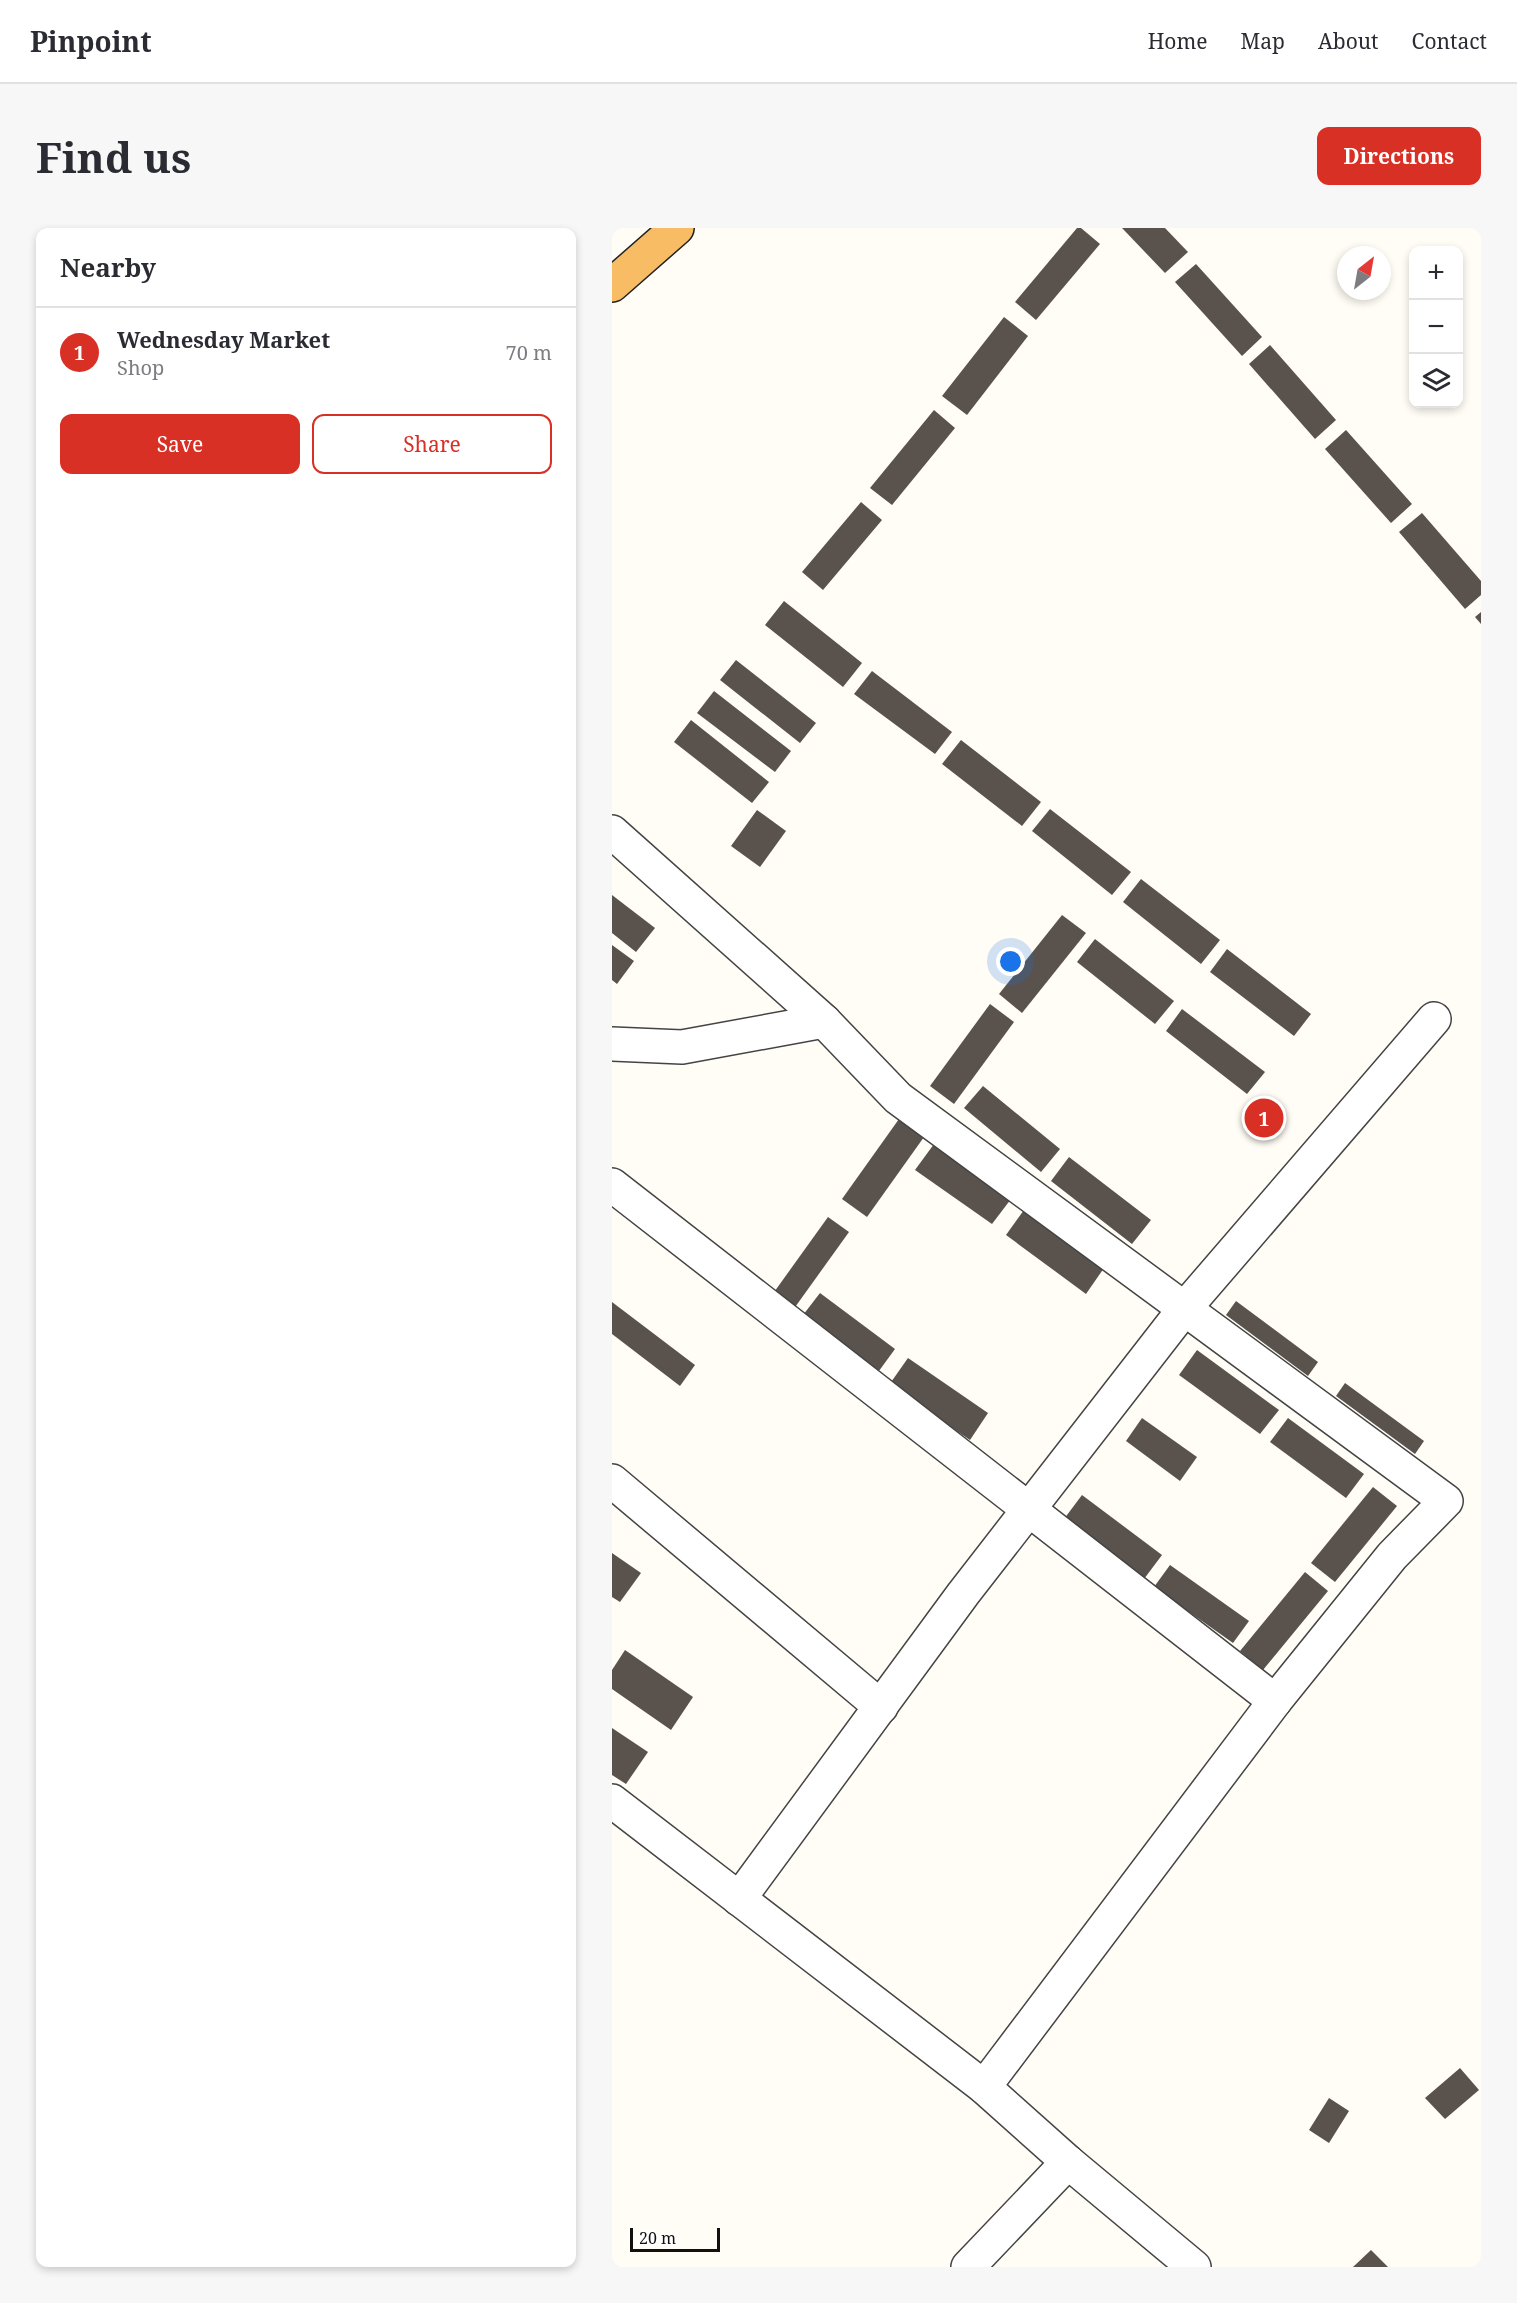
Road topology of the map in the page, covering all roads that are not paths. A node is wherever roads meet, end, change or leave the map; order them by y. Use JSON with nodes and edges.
{"nodes":[{"id":1,"x":677,"y":228,"type":"edge"},
{"id":2,"x":612,"y":285,"type":"edge"},
{"id":3,"x":612,"y":832,"type":"edge"},
{"id":4,"x":1434,"y":1018,"type":"dead end"},
{"id":5,"x":824,"y":1020,"type":"junction"},
{"id":6,"x":612,"y":1044,"type":"edge"},
{"id":7,"x":612,"y":1185,"type":"edge"},
{"id":8,"x":1185,"y":1308,"type":"junction"},
{"id":9,"x":612,"y":1481,"type":"edge"},
{"id":10,"x":1029,"y":1510,"type":"junction"},
{"id":11,"x":1275,"y":1701,"type":"junction"},
{"id":12,"x":881,"y":1707,"type":"junction"},
{"id":13,"x":612,"y":1801,"type":"edge"},
{"id":14,"x":739,"y":1899,"type":"junction"},
{"id":15,"x":984,"y":2086,"type":"junction"},
{"id":16,"x":1068,"y":2162,"type":"junction"},
{"id":17,"x":968,"y":2267,"type":"edge"},
{"id":18,"x":1194,"y":2267,"type":"edge"}],
"edges":[{"from":1,"to":2,"type":"highway"},
{"from":3,"to":5,"type":"street"},
{"from":4,"to":8,"type":"street"},
{"from":5,"to":6,"type":"street"},
{"from":5,"to":8,"type":"street"},
{"from":7,"to":10,"type":"street"},
{"from":8,"to":10,"type":"street"},
{"from":8,"to":11,"type":"street"},
{"from":9,"to":12,"type":"street"},
{"from":10,"to":11,"type":"street"},
{"from":10,"to":12,"type":"street"},
{"from":11,"to":15,"type":"street"},
{"from":12,"to":14,"type":"street"},
{"from":13,"to":14,"type":"street"},
{"from":14,"to":15,"type":"street"},
{"from":15,"to":16,"type":"street"},
{"from":16,"to":17,"type":"street"},
{"from":16,"to":18,"type":"street"}]}
